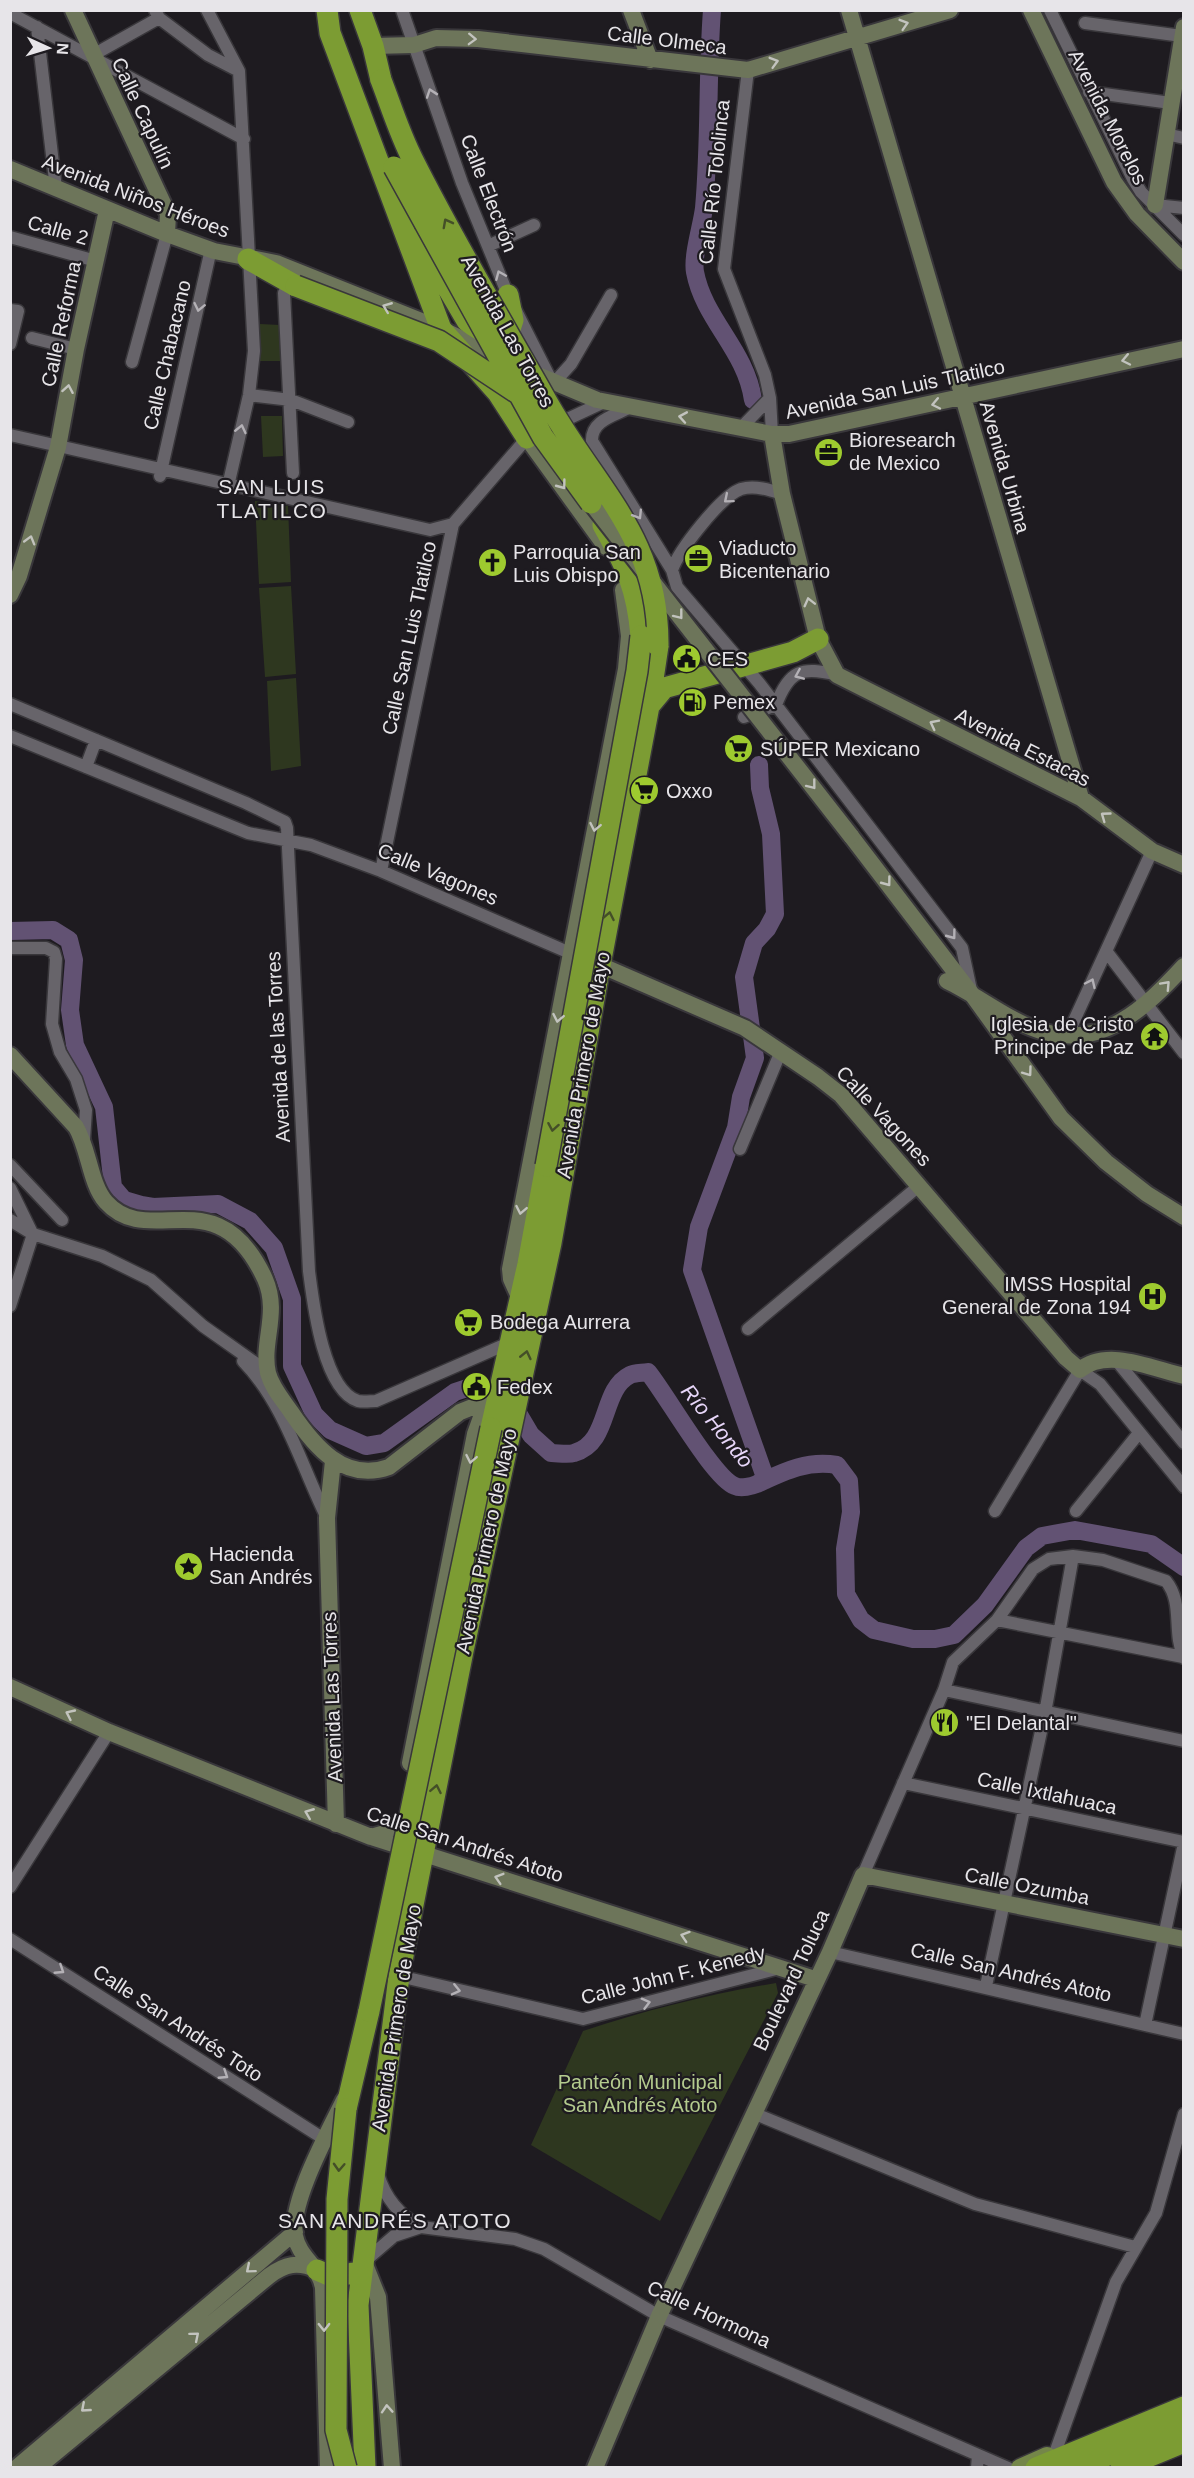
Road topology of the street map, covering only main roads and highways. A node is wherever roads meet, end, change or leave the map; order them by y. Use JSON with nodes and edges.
{"nodes":[{"id":1,"x":327,"y":10,"type":"edge"},
{"id":2,"x":333,"y":10,"type":"edge"},
{"id":3,"x":360,"y":10,"type":"edge"},
{"id":4,"x":390,"y":174,"type":"junction"},
{"id":5,"x":248,"y":259,"type":"road end"},
{"id":6,"x":508,"y":295,"type":"road end"},
{"id":7,"x":451,"y":296,"type":"junction"},
{"id":8,"x":441,"y":329,"type":"junction"},
{"id":9,"x":522,"y":396,"type":"junction"},
{"id":10,"x":527,"y":438,"type":"road end"},
{"id":11,"x":591,"y":503,"type":"joint"},
{"id":12,"x":818,"y":639,"type":"road end"},
{"id":13,"x":658,"y":646,"type":"joint"},
{"id":14,"x":649,"y":706,"type":"junction"},
{"id":15,"x":434,"y":1646,"type":"road end"},
{"id":16,"x":463,"y":1651,"type":"junction"},
{"id":17,"x":364,"y":2262,"type":"junction"},
{"id":18,"x":317,"y":2270,"type":"road end"},
{"id":19,"x":324,"y":2304,"type":"road end"},
{"id":20,"x":363,"y":2307,"type":"junction"},
{"id":21,"x":1184,"y":2397,"type":"edge"},
{"id":22,"x":1184,"y":2407,"type":"edge"},
{"id":23,"x":1184,"y":2415,"type":"edge"},
{"id":24,"x":1184,"y":2424,"type":"edge"},
{"id":25,"x":336,"y":2430,"type":"junction"},
{"id":26,"x":1184,"y":2442,"type":"edge"},
{"id":27,"x":1184,"y":2454,"type":"edge"},
{"id":28,"x":1056,"y":2460,"type":"edge"},
{"id":29,"x":335,"y":2468,"type":"edge"},
{"id":30,"x":346,"y":2468,"type":"edge"},
{"id":31,"x":365,"y":2468,"type":"edge"},
{"id":32,"x":375,"y":2468,"type":"edge"},
{"id":33,"x":1020,"y":2468,"type":"edge"},
{"id":34,"x":1036,"y":2468,"type":"edge"},
{"id":35,"x":1076,"y":2468,"type":"edge"},
{"id":36,"x":1120,"y":2468,"type":"edge"},
{"id":37,"x":1151,"y":2468,"type":"edge"}],
"edges":[{"from":1,"to":4,"type":"highway"},
{"from":2,"to":4,"type":"highway","name":"Avenida Las Torres"},
{"from":13,"to":3,"type":"highway","name":"Avenida Las Torres","one_way":true,"bridge":true},
{"from":4,"to":7,"type":"highway"},
{"from":4,"to":8,"type":"highway"},
{"from":4,"to":9,"type":"highway","name":"Avenida Las Torres","bridge":true},
{"from":5,"to":9,"type":"highway","bridge":true},
{"from":6,"to":7,"type":"highway"},
{"from":7,"to":8,"type":"highway"},
{"from":8,"to":10,"type":"highway"},
{"from":9,"to":11,"type":"highway","name":"Avenida Las Torres","bridge":true},
{"from":11,"to":25,"type":"highway","name":"Avenida Primero de Mayo","one_way":true,"bridge":true},
{"from":12,"to":14,"type":"highway"},
{"from":13,"to":14,"type":"highway","name":"Avenida Primero de Mayo"},
{"from":16,"to":14,"type":"highway","name":"Avenida Primero de Mayo","one_way":true},
{"from":15,"to":16,"type":"highway"},
{"from":17,"to":16,"type":"highway","name":"Avenida Primero de Mayo","one_way":true},
{"from":17,"to":18,"type":"highway"},
{"from":17,"to":20,"type":"highway"},
{"from":19,"to":20,"type":"highway"},
{"from":20,"to":31,"type":"highway"},
{"from":20,"to":32,"type":"highway"},
{"from":21,"to":28,"type":"main road"},
{"from":22,"to":34,"type":"highway"},
{"from":23,"to":28,"type":"highway"},
{"from":24,"to":35,"type":"highway"},
{"from":25,"to":29,"type":"highway","bridge":true},
{"from":25,"to":30,"type":"highway","name":"Avenida Primero de Mayo","bridge":true},
{"from":26,"to":36,"type":"highway"},
{"from":27,"to":37,"type":"highway"},
{"from":28,"to":33,"type":"main road"}]}
